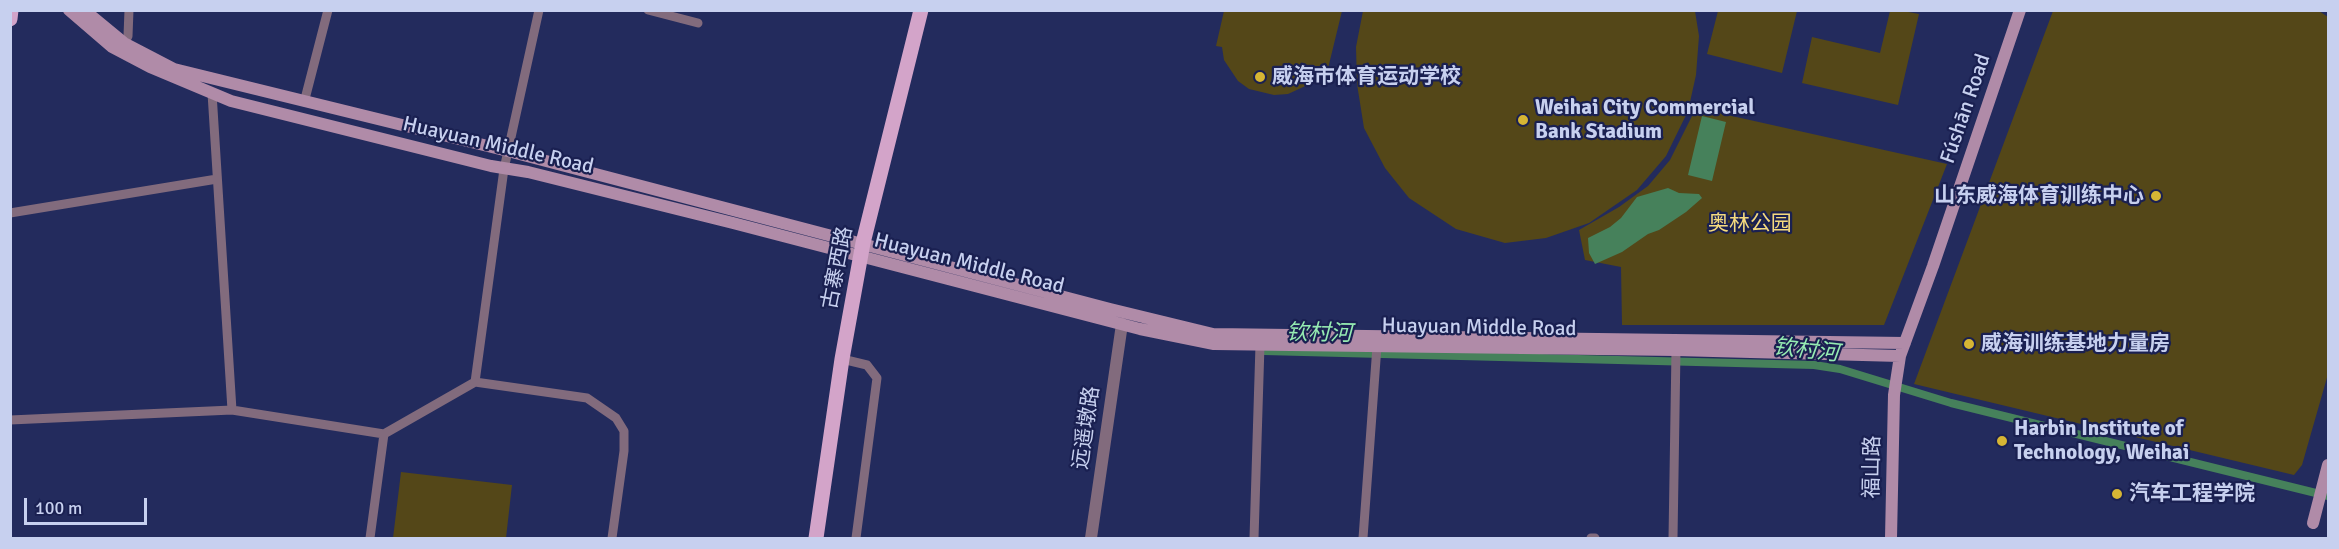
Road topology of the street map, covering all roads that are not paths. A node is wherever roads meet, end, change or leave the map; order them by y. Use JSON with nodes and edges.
{"nodes":[{"id":1,"x":11,"y":10,"type":"edge"},
{"id":2,"x":129,"y":10,"type":"edge"},
{"id":3,"x":328,"y":10,"type":"edge"},
{"id":4,"x":538,"y":10,"type":"edge"},
{"id":5,"x":648,"y":10,"type":"edge"},
{"id":6,"x":921,"y":10,"type":"edge"},
{"id":7,"x":2020,"y":10,"type":"edge"},
{"id":8,"x":78,"y":12,"type":"edge"},
{"id":9,"x":10,"y":19,"type":"edge"},
{"id":10,"x":698,"y":23,"type":"dead end"},
{"id":11,"x":122,"y":47,"type":"junction"},
{"id":12,"x":212,"y":93,"type":"junction"},
{"id":13,"x":306,"y":95,"type":"dead end"},
{"id":14,"x":508,"y":151,"type":"junction"},
{"id":15,"x":504,"y":169,"type":"junction"},
{"id":16,"x":217,"y":179,"type":"junction"},
{"id":17,"x":10,"y":213,"type":"edge"},
{"id":18,"x":862,"y":250,"type":"junction"},
{"id":19,"x":1122,"y":324,"type":"junction"},
{"id":20,"x":1905,"y":343,"type":"junction"},
{"id":21,"x":1260,"y":345,"type":"junction"},
{"id":22,"x":1376,"y":351,"type":"junction"},
{"id":23,"x":1676,"y":353,"type":"junction"},
{"id":24,"x":1900,"y":356,"type":"junction"},
{"id":25,"x":842,"y":359,"type":"junction"},
{"id":26,"x":1896,"y":380,"type":"joint"},
{"id":27,"x":475,"y":381,"type":"junction"},
{"id":28,"x":232,"y":410,"type":"junction"},
{"id":29,"x":10,"y":420,"type":"edge"},
{"id":30,"x":384,"y":434,"type":"junction"},
{"id":31,"x":2328,"y":466,"type":"edge"},
{"id":32,"x":2313,"y":523,"type":"dead end"},
{"id":33,"x":370,"y":538,"type":"edge"},
{"id":34,"x":612,"y":538,"type":"edge"},
{"id":35,"x":816,"y":538,"type":"edge"},
{"id":36,"x":856,"y":538,"type":"edge"},
{"id":37,"x":1091,"y":538,"type":"edge"},
{"id":38,"x":1254,"y":538,"type":"edge"},
{"id":39,"x":1363,"y":538,"type":"edge"},
{"id":40,"x":1673,"y":538,"type":"edge"},
{"id":41,"x":1892,"y":538,"type":"edge"}],
"edges":[{"from":1,"to":9,"type":"main road"},
{"from":2,"to":11,"type":"street"},
{"from":3,"to":13,"type":"street"},
{"from":4,"to":14,"type":"street"},
{"from":5,"to":10,"type":"street"},
{"from":6,"to":18,"type":"main road","name":"古寨西路"},
{"from":7,"to":20,"type":"main road","name":"Fúshān Road"},
{"from":8,"to":11,"type":"main road","name":"Huayuan Middle Road"},
{"from":11,"to":12,"type":"main road","name":"Huayuan Middle Road"},
{"from":11,"to":14,"type":"main road","name":"Huayuan Middle Road"},
{"from":12,"to":15,"type":"main road","name":"Huayuan Middle Road"},
{"from":12,"to":16,"type":"street"},
{"from":14,"to":15,"type":"street"},
{"from":14,"to":18,"type":"main road","name":"Huayuan Middle Road"},
{"from":15,"to":18,"type":"main road","name":"Huayuan Middle Road"},
{"from":15,"to":27,"type":"street"},
{"from":16,"to":17,"type":"street"},
{"from":16,"to":28,"type":"street"},
{"from":18,"to":19,"type":"main road","name":"Huayuan Middle Road"},
{"from":18,"to":20,"type":"main road","name":"Huayuan Middle Road"},
{"from":18,"to":25,"type":"main road","name":"古寨西路"},
{"from":19,"to":21,"type":"main road","name":"Huayuan Middle Road"},
{"from":19,"to":37,"type":"street","name":"远遥墩路"},
{"from":20,"to":24,"type":"main road","name":"Fúshān Road"},
{"from":21,"to":22,"type":"main road","name":"Huayuan Middle Road"},
{"from":21,"to":38,"type":"street"},
{"from":22,"to":23,"type":"main road","name":"Huayuan Middle Road"},
{"from":22,"to":39,"type":"street"},
{"from":23,"to":24,"type":"main road","name":"Huayuan Middle Road"},
{"from":23,"to":40,"type":"street"},
{"from":24,"to":26,"type":"main road","name":"Fúshān Road"},
{"from":25,"to":35,"type":"main road","name":"古寨西路"},
{"from":25,"to":36,"type":"street"},
{"from":26,"to":41,"type":"main road","name":"福山路"},
{"from":27,"to":30,"type":"street"},
{"from":27,"to":34,"type":"street"},
{"from":28,"to":29,"type":"street"},
{"from":28,"to":30,"type":"street"},
{"from":30,"to":33,"type":"street"},
{"from":31,"to":32,"type":"main road"}]}
